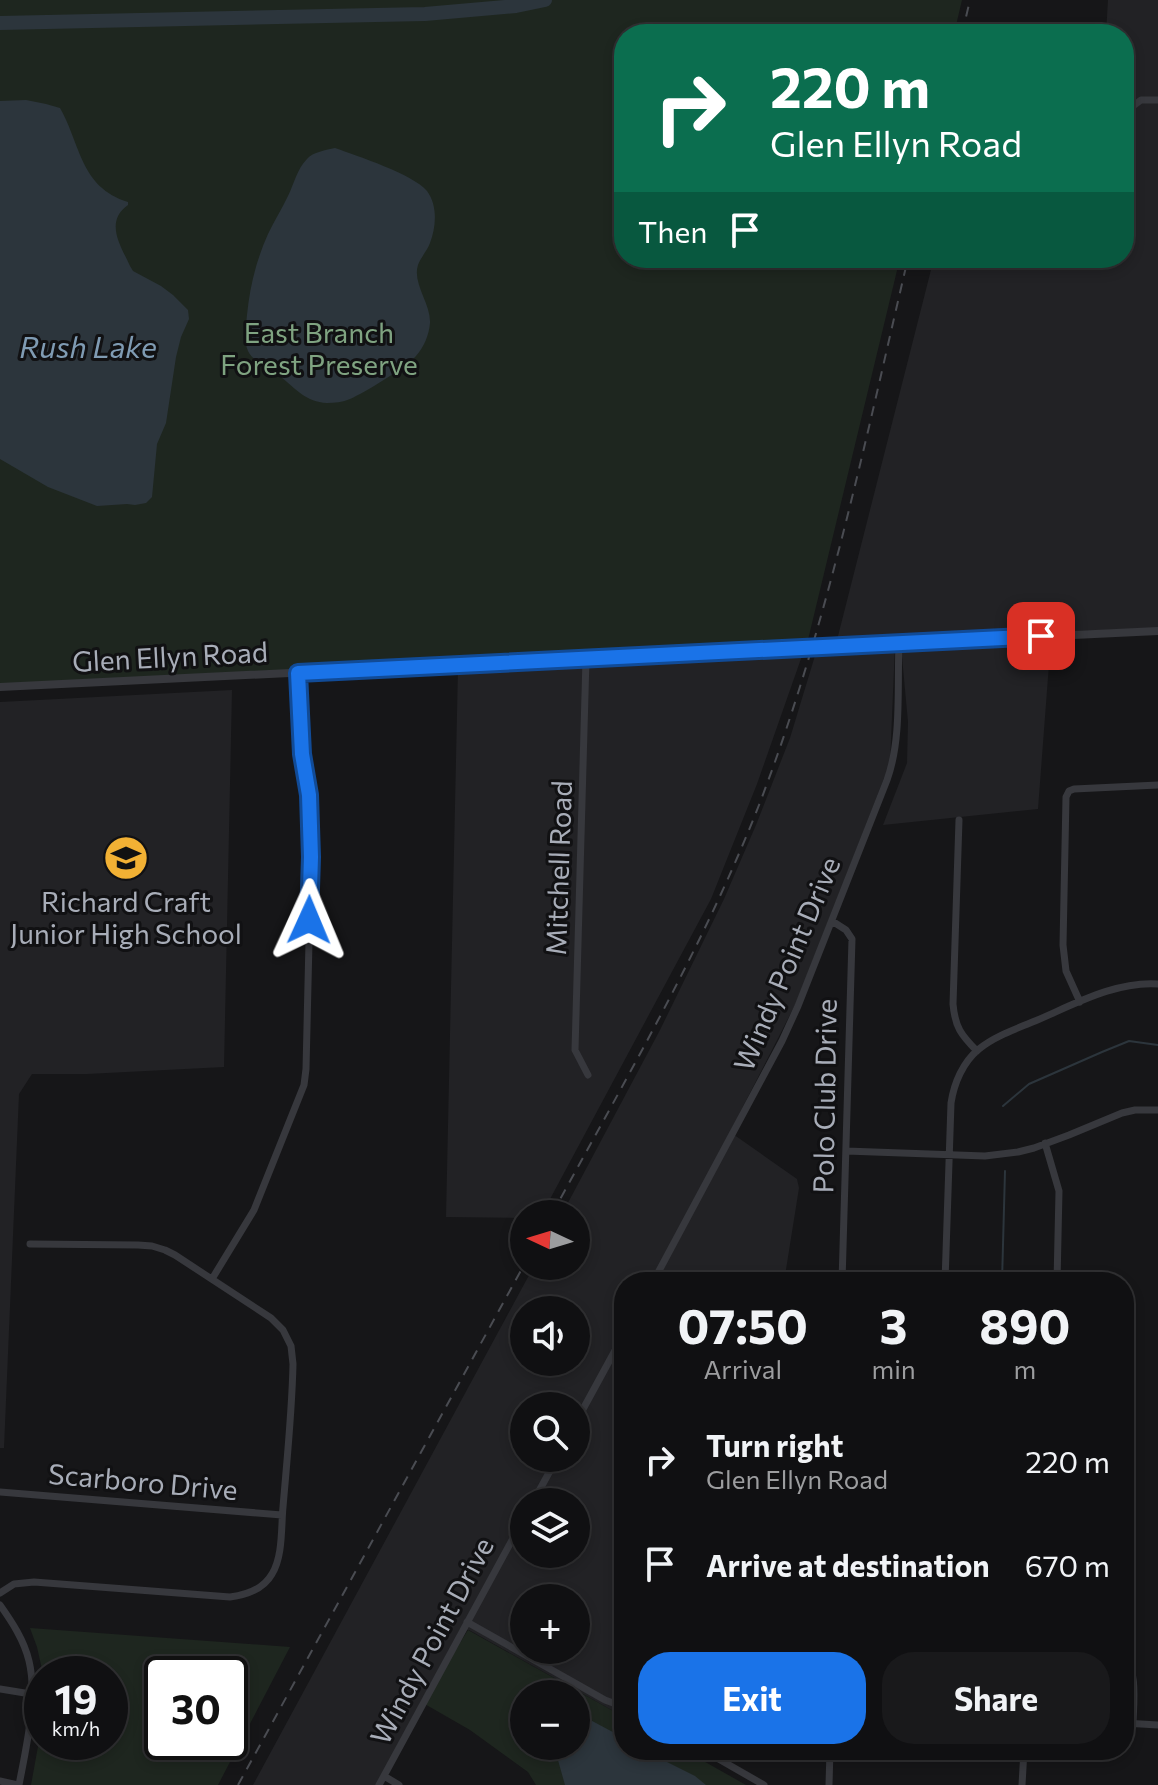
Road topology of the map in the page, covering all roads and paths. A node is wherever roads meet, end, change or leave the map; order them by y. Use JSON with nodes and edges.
{"nodes":[{"id":1,"x":1158,"y":100,"type":"edge"},
{"id":2,"x":1134,"y":105,"type":"edge"},
{"id":3,"x":1158,"y":631,"type":"edge"},
{"id":4,"x":899,"y":643,"type":"junction"},
{"id":5,"x":586,"y":659,"type":"junction"},
{"id":6,"x":298,"y":673,"type":"junction"},
{"id":7,"x":0,"y":687,"type":"edge"},
{"id":8,"x":1158,"y":785,"type":"edge"},
{"id":9,"x":959,"y":820,"type":"dead end"},
{"id":10,"x":832,"y":921,"type":"junction"},
{"id":11,"x":1158,"y":984,"type":"edge"},
{"id":12,"x":1080,"y":1002,"type":"junction"},
{"id":13,"x":977,"y":1051,"type":"junction"},
{"id":14,"x":588,"y":1075,"type":"dead end"},
{"id":15,"x":1158,"y":1110,"type":"edge"},
{"id":16,"x":1045,"y":1143,"type":"junction"},
{"id":17,"x":846,"y":1151,"type":"junction"},
{"id":18,"x":949,"y":1154,"type":"junction"},
{"id":19,"x":30,"y":1244,"type":"dead end"},
{"id":20,"x":658,"y":1272,"type":"edge"},
{"id":21,"x":842,"y":1272,"type":"edge"},
{"id":22,"x":945,"y":1272,"type":"edge"},
{"id":23,"x":1057,"y":1272,"type":"edge"},
{"id":24,"x":212,"y":1279,"type":"junction"},
{"id":25,"x":614,"y":1352,"type":"edge"},
{"id":26,"x":590,"y":1396,"type":"edge"},
{"id":27,"x":0,"y":1492,"type":"edge"},
{"id":28,"x":282,"y":1515,"type":"junction"},
{"id":29,"x":510,"y":1544,"type":"edge"},
{"id":30,"x":0,"y":1593,"type":"edge"},
{"id":31,"x":0,"y":1605,"type":"edge"},
{"id":32,"x":467,"y":1622,"type":"junction"},
{"id":33,"x":27,"y":1656,"type":"edge"},
{"id":34,"x":0,"y":1689,"type":"edge"},
{"id":35,"x":24,"y":1693,"type":"edge"},
{"id":36,"x":614,"y":1703,"type":"edge"},
{"id":37,"x":1134,"y":1723,"type":"edge"},
{"id":38,"x":1158,"y":1725,"type":"edge"},
{"id":39,"x":24,"y":1754,"type":"edge"},
{"id":40,"x":720,"y":1760,"type":"edge"},
{"id":41,"x":830,"y":1760,"type":"edge"},
{"id":42,"x":1023,"y":1760,"type":"edge"},
{"id":43,"x":384,"y":1776,"type":"junction"},
{"id":44,"x":0,"y":1781,"type":"edge"},
{"id":45,"x":18,"y":1785,"type":"edge"},
{"id":46,"x":379,"y":1785,"type":"edge"},
{"id":47,"x":399,"y":1785,"type":"edge"},
{"id":48,"x":764,"y":1785,"type":"edge"},
{"id":49,"x":829,"y":1785,"type":"edge"},
{"id":50,"x":1022,"y":1785,"type":"edge"}],
"edges":[{"from":1,"to":2,"type":"street"},
{"from":3,"to":4,"type":"street","name":"Glen Ellyn Road"},
{"from":4,"to":5,"type":"street","name":"Glen Ellyn Road"},
{"from":4,"to":10,"type":"street","name":"Windy Point Drive"},
{"from":5,"to":6,"type":"street","name":"Glen Ellyn Road"},
{"from":5,"to":14,"type":"street","name":"Mitchell Road"},
{"from":6,"to":7,"type":"street","name":"Glen Ellyn Road"},
{"from":6,"to":24,"type":"street"},
{"from":8,"to":12,"type":"street"},
{"from":9,"to":13,"type":"street"},
{"from":10,"to":17,"type":"street","name":"Polo Club Drive"},
{"from":10,"to":20,"type":"street","name":"Windy Point Drive"},
{"from":11,"to":12,"type":"street"},
{"from":12,"to":13,"type":"street"},
{"from":13,"to":18,"type":"street"},
{"from":15,"to":16,"type":"street"},
{"from":16,"to":18,"type":"street"},
{"from":16,"to":23,"type":"street"},
{"from":17,"to":18,"type":"street"},
{"from":17,"to":21,"type":"street","name":"Polo Club Drive"},
{"from":18,"to":22,"type":"street"},
{"from":19,"to":24,"type":"street"},
{"from":24,"to":28,"type":"street"},
{"from":25,"to":26,"type":"street"},
{"from":27,"to":28,"type":"street","name":"Scarboro Drive"},
{"from":28,"to":30,"type":"street"},
{"from":29,"to":32,"type":"street","name":"Windy Point Drive"},
{"from":31,"to":33,"type":"street"},
{"from":32,"to":36,"type":"street"},
{"from":32,"to":43,"type":"street","name":"Windy Point Drive"},
{"from":34,"to":35,"type":"street"},
{"from":37,"to":38,"type":"street"},
{"from":39,"to":45,"type":"street"},
{"from":40,"to":48,"type":"street"},
{"from":41,"to":49,"type":"street"},
{"from":42,"to":50,"type":"street"},
{"from":43,"to":46,"type":"street","name":"Windy Point Drive"},
{"from":43,"to":47,"type":"street"},
{"from":44,"to":45,"type":"street"}]}
